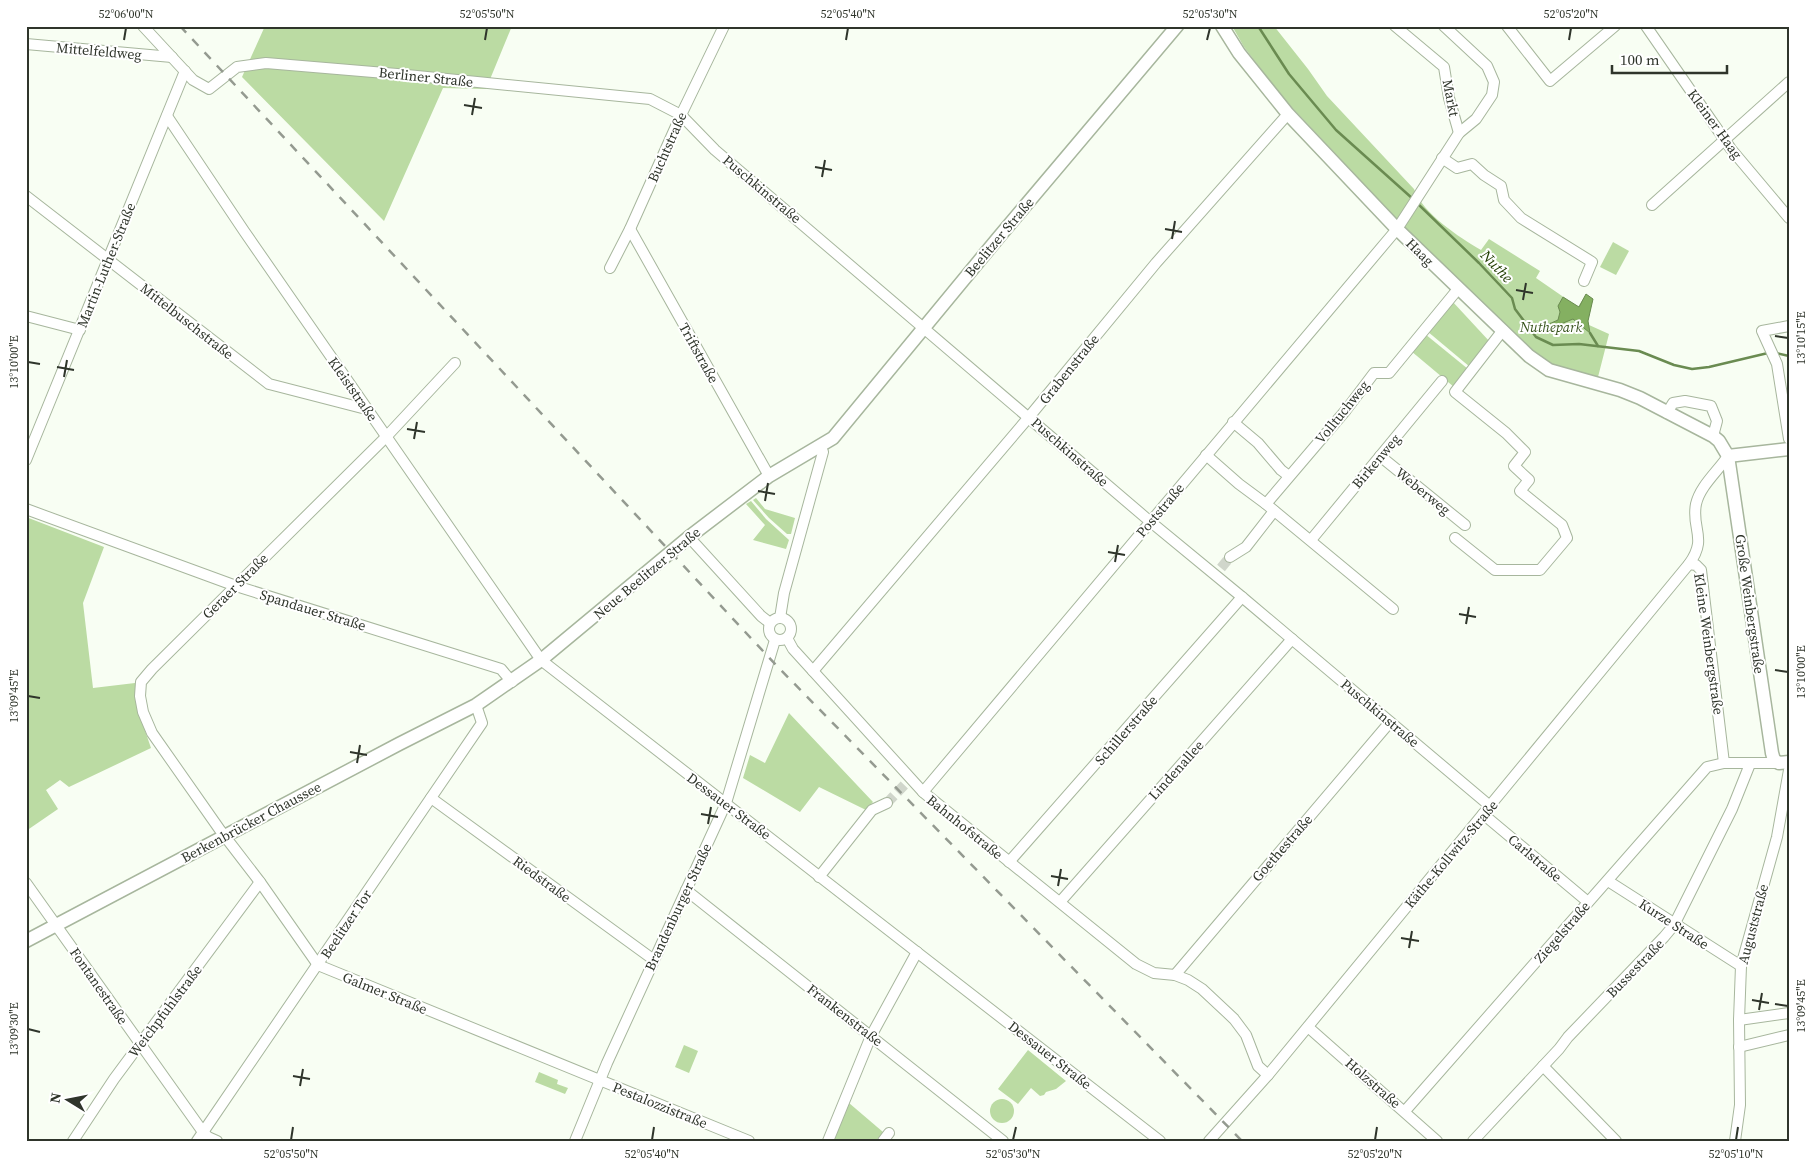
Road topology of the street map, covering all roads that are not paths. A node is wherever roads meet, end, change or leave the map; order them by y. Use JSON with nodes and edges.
{"nodes":[{"id":1,"x":143,"y":26,"type":"edge"},
{"id":2,"x":724,"y":26,"type":"edge"},
{"id":3,"x":1177,"y":26,"type":"edge"},
{"id":4,"x":1222,"y":26,"type":"edge"},
{"id":5,"x":1395,"y":26,"type":"edge"},
{"id":6,"x":1444,"y":26,"type":"edge"},
{"id":7,"x":1506,"y":26,"type":"edge"},
{"id":8,"x":1615,"y":26,"type":"edge"},
{"id":9,"x":1646,"y":26,"type":"edge"},
{"id":10,"x":26,"y":44,"type":"edge"},
{"id":11,"x":172,"y":57,"type":"junction"},
{"id":12,"x":185,"y":70,"type":"junction"},
{"id":13,"x":1789,"y":82,"type":"edge"},
{"id":14,"x":650,"y":99,"type":"joint"},
{"id":15,"x":1288,"y":114,"type":"junction"},
{"id":16,"x":681,"y":115,"type":"junction"},
{"id":17,"x":166,"y":116,"type":"junction"},
{"id":18,"x":1459,"y":133,"type":"junction"},
{"id":19,"x":1726,"y":140,"type":"junction"},
{"id":20,"x":1442,"y":158,"type":"junction"},
{"id":21,"x":26,"y":196,"type":"edge"},
{"id":22,"x":1652,"y":205,"type":"dead end"},
{"id":23,"x":1789,"y":218,"type":"edge"},
{"id":24,"x":630,"y":229,"type":"junction"},
{"id":25,"x":1397,"y":229,"type":"junction"},
{"id":26,"x":108,"y":258,"type":"junction"},
{"id":27,"x":610,"y":268,"type":"dead end"},
{"id":28,"x":1584,"y":281,"type":"dead end"},
{"id":29,"x":1458,"y":289,"type":"junction"},
{"id":30,"x":26,"y":316,"type":"edge"},
{"id":31,"x":1789,"y":326,"type":"edge"},
{"id":32,"x":925,"y":328,"type":"junction"},
{"id":33,"x":80,"y":330,"type":"junction"},
{"id":34,"x":1503,"y":330,"type":"junction"},
{"id":35,"x":455,"y":363,"type":"dead end"},
{"id":36,"x":1442,"y":381,"type":"dead end"},
{"id":37,"x":366,"y":410,"type":"junction"},
{"id":38,"x":1668,"y":413,"type":"junction"},
{"id":39,"x":1029,"y":417,"type":"junction"},
{"id":40,"x":1233,"y":422,"type":"junction"},
{"id":41,"x":1713,"y":436,"type":"junction"},
{"id":42,"x":386,"y":437,"type":"junction"},
{"id":43,"x":1789,"y":439,"type":"edge"},
{"id":44,"x":821,"y":446,"type":"junction"},
{"id":45,"x":1789,"y":449,"type":"edge"},
{"id":46,"x":1206,"y":455,"type":"junction"},
{"id":47,"x":1380,"y":456,"type":"junction"},
{"id":48,"x":1728,"y":456,"type":"junction"},
{"id":49,"x":26,"y":460,"type":"edge"},
{"id":50,"x":769,"y":476,"type":"junction"},
{"id":51,"x":1289,"y":476,"type":"junction"},
{"id":52,"x":1270,"y":508,"type":"junction"},
{"id":53,"x":26,"y":509,"type":"edge"},
{"id":54,"x":1151,"y":522,"type":"junction"},
{"id":55,"x":1466,"y":525,"type":"dead end"},
{"id":56,"x":689,"y":537,"type":"junction"},
{"id":57,"x":1455,"y":538,"type":"dead end"},
{"id":58,"x":1310,"y":540,"type":"junction"},
{"id":59,"x":1230,"y":557,"type":"tunnel mouth"},
{"id":60,"x":1689,"y":564,"type":"junction"},
{"id":61,"x":236,"y":586,"type":"junction"},
{"id":62,"x":1242,"y":597,"type":"junction"},
{"id":63,"x":1393,"y":609,"type":"dead end"},
{"id":64,"x":780,"y":618,"type":"junction"},
{"id":65,"x":770,"y":623,"type":"junction"},
{"id":66,"x":787,"y":638,"type":"junction"},
{"id":67,"x":1292,"y":639,"type":"junction"},
{"id":68,"x":775,"y":640,"type":"junction"},
{"id":69,"x":541,"y":660,"type":"junction"},
{"id":70,"x":813,"y":671,"type":"junction"},
{"id":71,"x":512,"y":682,"type":"junction"},
{"id":72,"x":476,"y":705,"type":"junction"},
{"id":73,"x":1390,"y":722,"type":"junction"},
{"id":74,"x":1724,"y":762,"type":"junction"},
{"id":75,"x":1782,"y":762,"type":"edge"},
{"id":76,"x":1750,"y":764,"type":"junction"},
{"id":77,"x":923,"y":792,"type":"junction"},
{"id":78,"x":431,"y":798,"type":"junction"},
{"id":79,"x":887,"y":802,"type":"tunnel mouth"},
{"id":80,"x":726,"y":803,"type":"junction"},
{"id":81,"x":1490,"y":806,"type":"junction"},
{"id":82,"x":1483,"y":814,"type":"junction"},
{"id":83,"x":225,"y":836,"type":"junction"},
{"id":84,"x":1009,"y":862,"type":"junction"},
{"id":85,"x":819,"y":877,"type":"junction"},
{"id":86,"x":1608,"y":881,"type":"junction"},
{"id":87,"x":260,"y":882,"type":"junction"},
{"id":88,"x":26,"y":883,"type":"edge"},
{"id":89,"x":686,"y":890,"type":"junction"},
{"id":90,"x":1060,"y":902,"type":"junction"},
{"id":91,"x":1588,"y":902,"type":"junction"},
{"id":92,"x":56,"y":925,"type":"junction"},
{"id":93,"x":1674,"y":925,"type":"junction"},
{"id":94,"x":26,"y":941,"type":"edge"},
{"id":95,"x":917,"y":952,"type":"junction"},
{"id":96,"x":654,"y":960,"type":"junction"},
{"id":97,"x":318,"y":965,"type":"junction"},
{"id":98,"x":1741,"y":966,"type":"junction"},
{"id":99,"x":1175,"y":975,"type":"junction"},
{"id":100,"x":1789,"y":1013,"type":"edge"},
{"id":101,"x":1739,"y":1020,"type":"junction"},
{"id":102,"x":1308,"y":1027,"type":"junction"},
{"id":103,"x":1789,"y":1034,"type":"edge"},
{"id":104,"x":871,"y":1036,"type":"junction"},
{"id":105,"x":140,"y":1044,"type":"junction"},
{"id":106,"x":1739,"y":1047,"type":"junction"},
{"id":107,"x":1543,"y":1066,"type":"junction"},
{"id":108,"x":1268,"y":1075,"type":"junction"},
{"id":109,"x":600,"y":1080,"type":"junction"},
{"id":110,"x":1406,"y":1111,"type":"junction"},
{"id":111,"x":200,"y":1136,"type":"edge"},
{"id":112,"x":73,"y":1141,"type":"edge"},
{"id":113,"x":217,"y":1141,"type":"edge"},
{"id":114,"x":575,"y":1141,"type":"edge"},
{"id":115,"x":749,"y":1141,"type":"edge"},
{"id":116,"x":828,"y":1141,"type":"edge"},
{"id":117,"x":1003,"y":1141,"type":"edge"},
{"id":118,"x":1160,"y":1141,"type":"edge"},
{"id":119,"x":1210,"y":1141,"type":"edge"},
{"id":120,"x":1437,"y":1141,"type":"edge"},
{"id":121,"x":1474,"y":1141,"type":"edge"},
{"id":122,"x":1616,"y":1141,"type":"edge"},
{"id":123,"x":1735,"y":1141,"type":"edge"}],
"edges":[{"from":1,"to":11,"type":"street"},
{"from":2,"to":16,"type":"street","name":"Buchtstraße"},
{"from":3,"to":32,"type":"main road","name":"Beelitzer Straße"},
{"from":4,"to":15,"type":"main road","name":"Haag"},
{"from":5,"to":18,"type":"street","name":"Markt"},
{"from":6,"to":18,"type":"street","name":"Markt"},
{"from":7,"to":8,"type":"street"},
{"from":9,"to":19,"type":"street","name":"Kleiner Haag"},
{"from":10,"to":11,"type":"street","name":"Mittelfeldweg"},
{"from":11,"to":12,"type":"street"},
{"from":12,"to":14,"type":"street","name":"Berliner Straße"},
{"from":12,"to":17,"type":"street","name":"Martin-Luther-Straße"},
{"from":13,"to":19,"type":"street"},
{"from":14,"to":16,"type":"street","name":"Puschkinstraße"},
{"from":15,"to":25,"type":"main road","name":"Haag"},
{"from":15,"to":39,"type":"street","name":"Grabenstraße"},
{"from":16,"to":24,"type":"street","name":"Buchtstraße"},
{"from":16,"to":32,"type":"street","name":"Puschkinstraße"},
{"from":17,"to":26,"type":"street","name":"Martin-Luther-Straße"},
{"from":17,"to":37,"type":"street","name":"Kleiststraße"},
{"from":18,"to":20,"type":"street","name":"Markt"},
{"from":19,"to":22,"type":"street"},
{"from":19,"to":23,"type":"street","name":"Kleiner Haag"},
{"from":20,"to":25,"type":"street","name":"Markt"},
{"from":20,"to":28,"type":"street"},
{"from":21,"to":26,"type":"street","name":"Mittelbuschstraße"},
{"from":24,"to":27,"type":"street","name":"Buchtstraße"},
{"from":24,"to":50,"type":"street","name":"Triftstraße"},
{"from":25,"to":29,"type":"main road","name":"Haag"},
{"from":25,"to":40,"type":"street","name":"Poststraße"},
{"from":26,"to":33,"type":"street","name":"Martin-Luther-Straße"},
{"from":26,"to":37,"type":"street","name":"Mittelbuschstraße"},
{"from":29,"to":34,"type":"main road","name":"Haag"},
{"from":29,"to":51,"type":"street","name":"Volltuchweg"},
{"from":30,"to":33,"type":"street"},
{"from":31,"to":43,"type":"street"},
{"from":32,"to":39,"type":"street","name":"Puschkinstraße"},
{"from":32,"to":44,"type":"main road","name":"Beelitzer Straße"},
{"from":33,"to":49,"type":"street","name":"Martin-Luther-Straße"},
{"from":34,"to":38,"type":"main road","name":"Haag"},
{"from":34,"to":57,"type":"street"},
{"from":35,"to":42,"type":"street","name":"Geraer Straße"},
{"from":36,"to":47,"type":"street","name":"Birkenweg"},
{"from":37,"to":42,"type":"street","name":"Kleiststraße"},
{"from":38,"to":41,"type":"main road","name":"Haag"},
{"from":38,"to":41,"type":"street"},
{"from":39,"to":54,"type":"street","name":"Puschkinstraße"},
{"from":39,"to":70,"type":"street","name":"Grabenstraße"},
{"from":40,"to":46,"type":"street","name":"Poststraße"},
{"from":40,"to":51,"type":"street"},
{"from":41,"to":48,"type":"main road","name":"Haag"},
{"from":42,"to":61,"type":"street","name":"Geraer Straße"},
{"from":42,"to":69,"type":"street","name":"Kleiststraße"},
{"from":44,"to":50,"type":"main road","name":"Neue Beelitzer Straße"},
{"from":44,"to":64,"type":"street"},
{"from":45,"to":48,"type":"main road"},
{"from":46,"to":52,"type":"street"},
{"from":46,"to":54,"type":"street","name":"Poststraße"},
{"from":47,"to":55,"type":"street","name":"Weberweg"},
{"from":47,"to":58,"type":"street","name":"Birkenweg"},
{"from":48,"to":60,"type":"street","name":"Kleine Weinbergstraße"},
{"from":48,"to":75,"type":"main road","name":"Große Weinbergstraße"},
{"from":50,"to":56,"type":"main road","name":"Neue Beelitzer Straße"},
{"from":51,"to":52,"type":"street","name":"Volltuchweg"},
{"from":52,"to":58,"type":"street"},
{"from":52,"to":59,"type":"street","name":"Volltuchweg"},
{"from":53,"to":61,"type":"street","name":"Spandauer Straße"},
{"from":54,"to":62,"type":"street","name":"Puschkinstraße"},
{"from":54,"to":77,"type":"street","name":"Poststraße"},
{"from":56,"to":65,"type":"street"},
{"from":56,"to":69,"type":"main road","name":"Neue Beelitzer Straße"},
{"from":58,"to":63,"type":"street"},
{"from":60,"to":74,"type":"street","name":"Kleine Weinbergstraße"},
{"from":60,"to":81,"type":"street","name":"Käthe-Kollwitz-Straße"},
{"from":61,"to":71,"type":"street","name":"Spandauer Straße"},
{"from":61,"to":83,"type":"street","name":"Geraer Straße"},
{"from":62,"to":67,"type":"street","name":"Puschkinstraße"},
{"from":62,"to":84,"type":"street","name":"Schillerstraße"},
{"from":64,"to":65,"type":"street"},
{"from":64,"to":66,"type":"street"},
{"from":65,"to":68,"type":"street"},
{"from":66,"to":68,"type":"street"},
{"from":66,"to":70,"type":"street","name":"Bahnhofstraße"},
{"from":67,"to":73,"type":"street","name":"Puschkinstraße"},
{"from":67,"to":90,"type":"street","name":"Lindenallee"},
{"from":68,"to":80,"type":"street","name":"Brandenburger Straße"},
{"from":69,"to":71,"type":"main road","name":"Neue Beelitzer Straße"},
{"from":69,"to":80,"type":"street","name":"Dessauer Straße"},
{"from":70,"to":77,"type":"street","name":"Bahnhofstraße"},
{"from":71,"to":72,"type":"main road","name":"Neue Beelitzer Straße"},
{"from":72,"to":78,"type":"street","name":"Beelitzer Tor"},
{"from":72,"to":83,"type":"main road","name":"Berkenbrücker Chaussee"},
{"from":73,"to":81,"type":"street","name":"Puschkinstraße"},
{"from":73,"to":99,"type":"street","name":"Goethestraße"},
{"from":74,"to":76,"type":"street"},
{"from":74,"to":86,"type":"street","name":"Ziegelstraße"},
{"from":75,"to":76,"type":"street"},
{"from":75,"to":98,"type":"street","name":"Auguststraße"},
{"from":76,"to":93,"type":"street","name":"Bussestraße"},
{"from":77,"to":84,"type":"street","name":"Bahnhofstraße"},
{"from":78,"to":96,"type":"street","name":"Riedstraße"},
{"from":78,"to":97,"type":"street","name":"Beelitzer Tor"},
{"from":79,"to":85,"type":"street"},
{"from":80,"to":85,"type":"street","name":"Dessauer Straße"},
{"from":80,"to":89,"type":"street","name":"Brandenburger Straße"},
{"from":81,"to":82,"type":"street","name":"Käthe-Kollwitz-Straße"},
{"from":82,"to":91,"type":"street","name":"Carlstraße"},
{"from":82,"to":102,"type":"street","name":"Käthe-Kollwitz-Straße"},
{"from":83,"to":87,"type":"street"},
{"from":83,"to":92,"type":"main road","name":"Berkenbrücker Chaussee"},
{"from":84,"to":90,"type":"street","name":"Bahnhofstraße"},
{"from":85,"to":95,"type":"street","name":"Dessauer Straße"},
{"from":86,"to":91,"type":"street","name":"Ziegelstraße"},
{"from":86,"to":93,"type":"street","name":"Kurze Straße"},
{"from":87,"to":97,"type":"street"},
{"from":87,"to":105,"type":"street","name":"Weichpfuhlstraße"},
{"from":88,"to":92,"type":"street"},
{"from":89,"to":96,"type":"street","name":"Brandenburger Straße"},
{"from":89,"to":104,"type":"street","name":"Frankenstraße"},
{"from":90,"to":99,"type":"street","name":"Bahnhofstraße"},
{"from":91,"to":110,"type":"street","name":"Ziegelstraße"},
{"from":92,"to":94,"type":"main road","name":"Berkenbrücker Chaussee"},
{"from":92,"to":105,"type":"street","name":"Fontanestraße"},
{"from":93,"to":98,"type":"street","name":"Kurze Straße"},
{"from":93,"to":107,"type":"street","name":"Bussestraße"},
{"from":95,"to":104,"type":"street"},
{"from":95,"to":118,"type":"street","name":"Dessauer Straße"},
{"from":96,"to":109,"type":"street","name":"Brandenburger Straße"},
{"from":97,"to":109,"type":"street","name":"Galmer Straße"},
{"from":97,"to":111,"type":"street","name":"Beelitzer Tor"},
{"from":98,"to":101,"type":"street","name":"Auguststraße"},
{"from":99,"to":108,"type":"street","name":"Bahnhofstraße"},
{"from":100,"to":101,"type":"street"},
{"from":101,"to":106,"type":"street","name":"Auguststraße"},
{"from":102,"to":108,"type":"street","name":"Käthe-Kollwitz-Straße"},
{"from":102,"to":110,"type":"street","name":"Holzstraße"},
{"from":103,"to":106,"type":"street"},
{"from":104,"to":116,"type":"street"},
{"from":104,"to":117,"type":"street","name":"Frankenstraße"},
{"from":105,"to":111,"type":"street","name":"Fontanestraße"},
{"from":105,"to":112,"type":"street","name":"Weichpfuhlstraße"},
{"from":106,"to":123,"type":"street","name":"Auguststraße"},
{"from":107,"to":121,"type":"street","name":"Bussestraße"},
{"from":107,"to":122,"type":"street"},
{"from":108,"to":119,"type":"street","name":"Käthe-Kollwitz-Straße"},
{"from":109,"to":114,"type":"street","name":"Brandenburger Straße"},
{"from":109,"to":115,"type":"street","name":"Pestalozzistraße"},
{"from":110,"to":120,"type":"street","name":"Holzstraße"},
{"from":111,"to":113,"type":"street","name":"Fontanestraße"}]}
